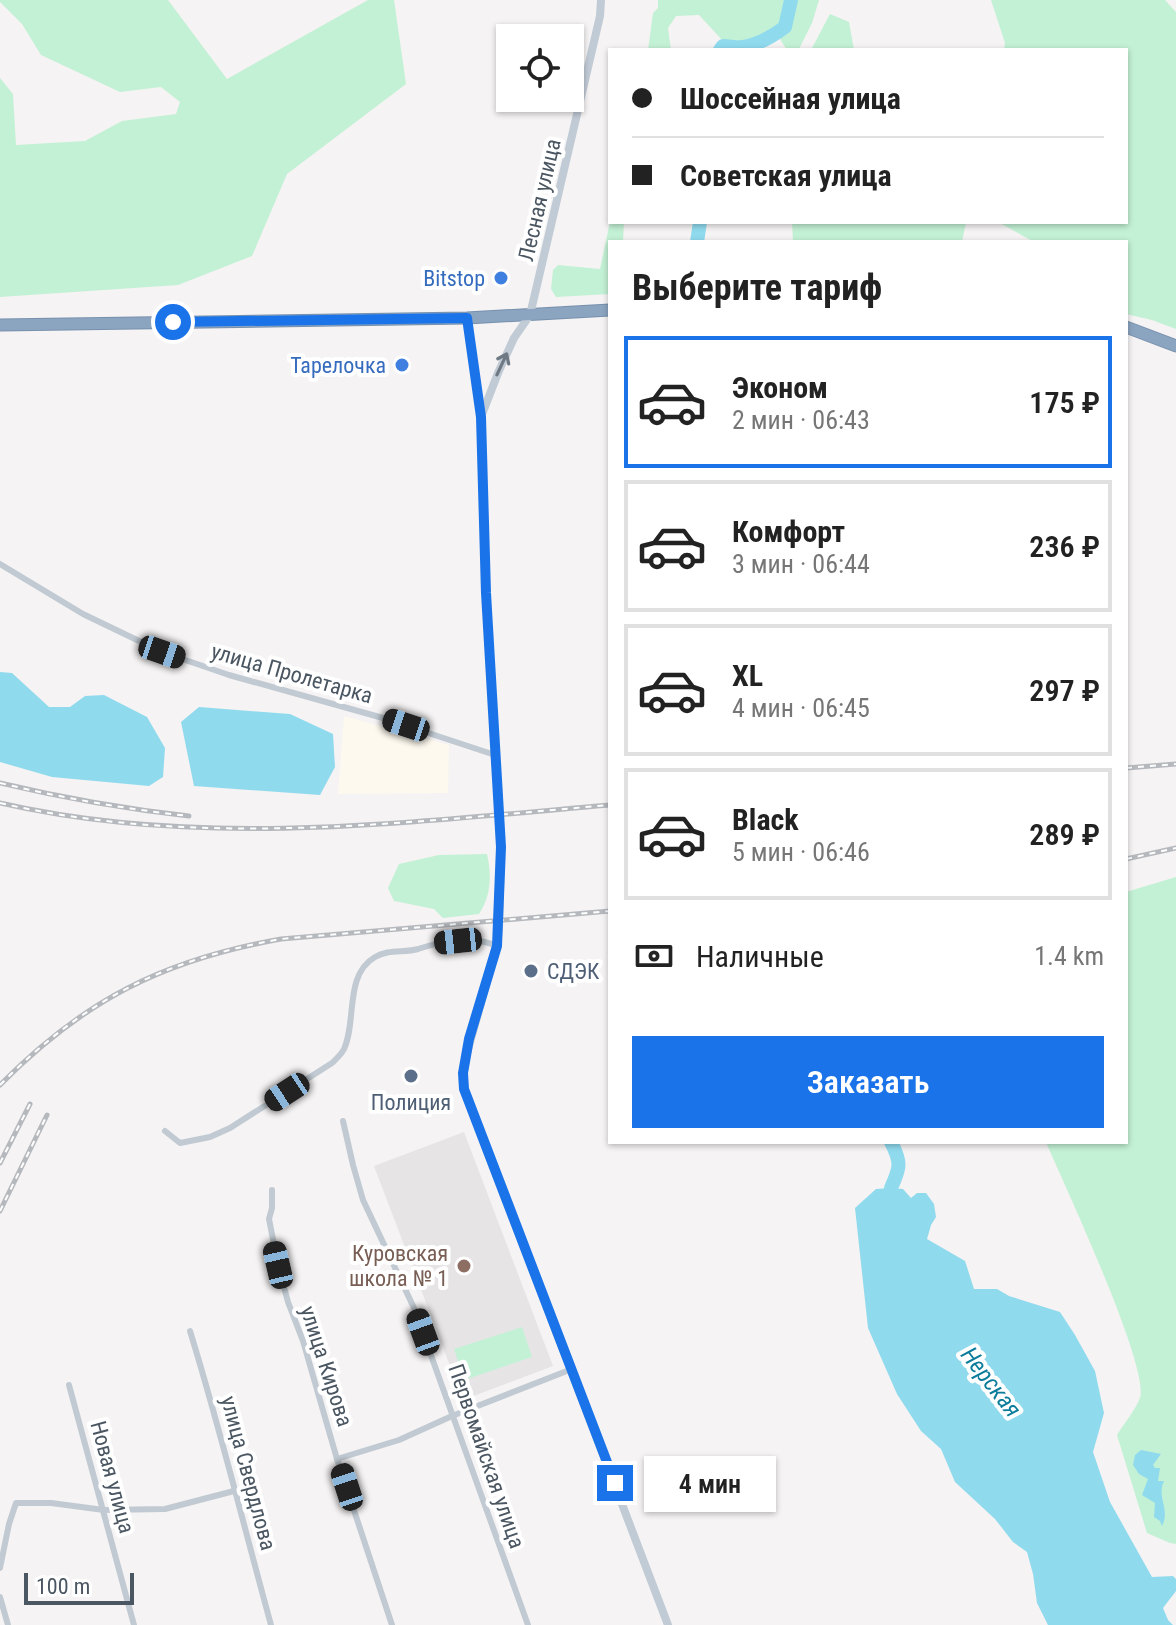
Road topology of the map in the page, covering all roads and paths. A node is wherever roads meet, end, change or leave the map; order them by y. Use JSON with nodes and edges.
{"nodes":[{"id":1,"x":601,"y":0,"type":"edge"},
{"id":2,"x":608,"y":310,"type":"edge"},
{"id":3,"x":530,"y":315,"type":"junction"},
{"id":4,"x":467,"y":318,"type":"junction"},
{"id":5,"x":0,"y":325,"type":"edge"},
{"id":6,"x":1128,"y":328,"type":"edge"},
{"id":7,"x":1176,"y":346,"type":"edge"},
{"id":8,"x":481,"y":417,"type":"junction"},
{"id":9,"x":0,"y":564,"type":"edge"},
{"id":10,"x":495,"y":755,"type":"junction"},
{"id":11,"x":497,"y":946,"type":"junction"},
{"id":12,"x":343,"y":1121,"type":"dead end"},
{"id":13,"x":165,"y":1131,"type":"dead end"},
{"id":14,"x":272,"y":1190,"type":"dead end"},
{"id":15,"x":190,"y":1331,"type":"dead end"},
{"id":16,"x":572,"y":1369,"type":"junction"},
{"id":17,"x":69,"y":1385,"type":"dead end"},
{"id":18,"x":452,"y":1416,"type":"junction"},
{"id":19,"x":337,"y":1459,"type":"junction"},
{"id":20,"x":234,"y":1491,"type":"junction"},
{"id":21,"x":104,"y":1510,"type":"junction"},
{"id":22,"x":0,"y":1568,"type":"edge"},
{"id":23,"x":0,"y":1597,"type":"edge"},
{"id":24,"x":8,"y":1625,"type":"edge"},
{"id":25,"x":134,"y":1625,"type":"edge"},
{"id":26,"x":271,"y":1625,"type":"edge"},
{"id":27,"x":392,"y":1625,"type":"edge"},
{"id":28,"x":528,"y":1625,"type":"edge"},
{"id":29,"x":668,"y":1625,"type":"edge"}],
"edges":[{"from":1,"to":3,"type":"street","name":"Лесная улица"},
{"from":2,"to":3,"type":"highway"},
{"from":3,"to":4,"type":"highway"},
{"from":8,"to":3,"type":"street","name":"Лесная улица","one_way":true},
{"from":4,"to":5,"type":"highway"},
{"from":4,"to":8,"type":"street"},
{"from":6,"to":7,"type":"highway"},
{"from":8,"to":10,"type":"street"},
{"from":9,"to":10,"type":"street","name":"улица Пролетарка"},
{"from":10,"to":11,"type":"street"},
{"from":11,"to":13,"type":"street"},
{"from":11,"to":16,"type":"street"},
{"from":12,"to":18,"type":"street","name":"Первомайская улица"},
{"from":14,"to":19,"type":"street","name":"улица Кирова"},
{"from":15,"to":20,"type":"street","name":"улица Свердлова"},
{"from":16,"to":18,"type":"street","name":"улица Кирова"},
{"from":16,"to":29,"type":"street"},
{"from":17,"to":21,"type":"street","name":"Новая улица"},
{"from":18,"to":19,"type":"street","name":"улица Кирова"},
{"from":18,"to":28,"type":"street","name":"Первомайская улица"},
{"from":19,"to":27,"type":"street","name":"улица Кирова"},
{"from":20,"to":21,"type":"street"},
{"from":20,"to":26,"type":"street","name":"улица Свердлова"},
{"from":21,"to":22,"type":"street"},
{"from":21,"to":25,"type":"street","name":"Новая улица"},
{"from":23,"to":24,"type":"street"}]}
